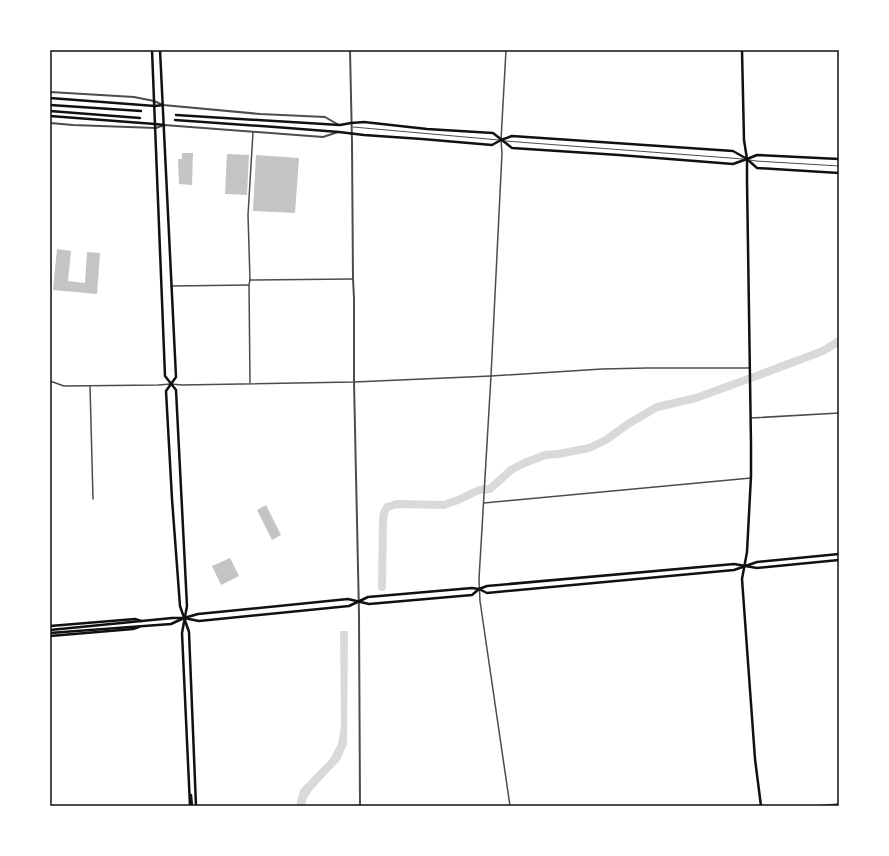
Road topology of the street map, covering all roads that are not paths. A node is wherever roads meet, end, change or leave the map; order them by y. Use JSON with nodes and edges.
{"nodes":[{"id":1,"x":152,"y":50,"type":"edge"},
{"id":2,"x":160,"y":50,"type":"edge"},
{"id":3,"x":350,"y":50,"type":"edge"},
{"id":4,"x":506,"y":50,"type":"edge"},
{"id":5,"x":742,"y":50,"type":"edge"},
{"id":6,"x":50,"y":92,"type":"edge"},
{"id":7,"x":50,"y":98,"type":"edge"},
{"id":8,"x":154,"y":101,"type":"junction"},
{"id":9,"x":50,"y":105,"type":"edge"},
{"id":10,"x":163,"y":105,"type":"junction"},
{"id":11,"x":154,"y":106,"type":"junction"},
{"id":12,"x":50,"y":111,"type":"edge"},
{"id":13,"x":141,"y":112,"type":"dead end"},
{"id":14,"x":176,"y":115,"type":"dead end"},
{"id":15,"x":50,"y":116,"type":"edge"},
{"id":16,"x":140,"y":118,"type":"dead end"},
{"id":17,"x":175,"y":120,"type":"dead end"},
{"id":18,"x":50,"y":122,"type":"edge"},
{"id":19,"x":351,"y":123,"type":"junction"},
{"id":20,"x":155,"y":124,"type":"junction"},
{"id":21,"x":164,"y":125,"type":"junction"},
{"id":22,"x":340,"y":125,"type":"junction"},
{"id":23,"x":351,"y":127,"type":"junction"},
{"id":24,"x":156,"y":128,"type":"junction"},
{"id":25,"x":253,"y":131,"type":"junction"},
{"id":26,"x":340,"y":132,"type":"junction"},
{"id":27,"x":352,"y":133,"type":"junction"},
{"id":28,"x":501,"y":140,"type":"junction"},
{"id":29,"x":839,"y":159,"type":"edge"},
{"id":30,"x":747,"y":160,"type":"junction"},
{"id":31,"x":839,"y":166,"type":"edge"},
{"id":32,"x":839,"y":172,"type":"edge"},
{"id":33,"x":353,"y":279,"type":"junction"},
{"id":34,"x":250,"y":280,"type":"junction"},
{"id":35,"x":249,"y":284,"type":"junction"},
{"id":36,"x":171,"y":286,"type":"junction"},
{"id":37,"x":750,"y":368,"type":"junction"},
{"id":38,"x":491,"y":376,"type":"junction"},
{"id":39,"x":50,"y":381,"type":"edge"},
{"id":40,"x":354,"y":382,"type":"junction"},
{"id":41,"x":250,"y":383,"type":"junction"},
{"id":42,"x":171,"y":384,"type":"junction"},
{"id":43,"x":90,"y":386,"type":"junction"},
{"id":44,"x":839,"y":413,"type":"edge"},
{"id":45,"x":751,"y":418,"type":"junction"},
{"id":46,"x":751,"y":478,"type":"junction"},
{"id":47,"x":93,"y":499,"type":"dead end"},
{"id":48,"x":484,"y":503,"type":"junction"},
{"id":49,"x":839,"y":554,"type":"edge"},
{"id":50,"x":839,"y":560,"type":"edge"},
{"id":51,"x":744,"y":566,"type":"junction"},
{"id":52,"x":480,"y":589,"type":"junction"},
{"id":53,"x":358,"y":602,"type":"junction"},
{"id":54,"x":184,"y":618,"type":"junction"},
{"id":55,"x":144,"y":621,"type":"junction"},
{"id":56,"x":50,"y":626,"type":"edge"},
{"id":57,"x":143,"y":626,"type":"junction"},
{"id":58,"x":50,"y":631,"type":"edge"},
{"id":59,"x":50,"y":636,"type":"edge"},
{"id":60,"x":839,"y":804,"type":"edge"},
{"id":61,"x":194,"y":805,"type":"edge"},
{"id":62,"x":360,"y":806,"type":"edge"},
{"id":63,"x":510,"y":806,"type":"edge"},
{"id":64,"x":761,"y":806,"type":"edge"},
{"id":65,"x":814,"y":806,"type":"edge"}],
"edges":[{"from":1,"to":8,"type":"main road"},
{"from":2,"to":10,"type":"main road"},
{"from":3,"to":19,"type":"street"},
{"from":4,"to":28,"type":"street"},
{"from":5,"to":30,"type":"main road"},
{"from":6,"to":8,"type":"street"},
{"from":7,"to":11,"type":"main road"},
{"from":8,"to":10,"type":"street"},
{"from":8,"to":11,"type":"main road"},
{"from":9,"to":13,"type":"main road"},
{"from":10,"to":11,"type":"main road"},
{"from":10,"to":21,"type":"main road"},
{"from":10,"to":22,"type":"street"},
{"from":11,"to":20,"type":"main road"},
{"from":12,"to":16,"type":"main road"},
{"from":14,"to":22,"type":"main road"},
{"from":15,"to":20,"type":"main road"},
{"from":17,"to":26,"type":"main road"},
{"from":18,"to":24,"type":"street"},
{"from":19,"to":22,"type":"main road"},
{"from":19,"to":23,"type":"street"},
{"from":19,"to":28,"type":"main road"},
{"from":20,"to":21,"type":"main road"},
{"from":20,"to":24,"type":"main road"},
{"from":21,"to":24,"type":"street"},
{"from":21,"to":25,"type":"street"},
{"from":21,"to":36,"type":"main road"},
{"from":23,"to":27,"type":"street"},
{"from":23,"to":28,"type":"lane"},
{"from":24,"to":42,"type":"main road"},
{"from":25,"to":26,"type":"street"},
{"from":25,"to":34,"type":"street"},
{"from":26,"to":27,"type":"main road"},
{"from":27,"to":28,"type":"main road"},
{"from":27,"to":33,"type":"street"},
{"from":28,"to":30,"type":"lane"},
{"from":28,"to":30,"type":"main road"},
{"from":28,"to":30,"type":"main road"},
{"from":28,"to":38,"type":"street"},
{"from":29,"to":30,"type":"main road"},
{"from":30,"to":31,"type":"lane"},
{"from":30,"to":32,"type":"main road"},
{"from":30,"to":37,"type":"main road"},
{"from":33,"to":34,"type":"street"},
{"from":33,"to":40,"type":"street"},
{"from":34,"to":35,"type":"street"},
{"from":35,"to":36,"type":"street"},
{"from":35,"to":41,"type":"street"},
{"from":36,"to":42,"type":"main road"},
{"from":37,"to":38,"type":"street"},
{"from":37,"to":45,"type":"main road"},
{"from":38,"to":40,"type":"street"},
{"from":38,"to":48,"type":"street"},
{"from":39,"to":43,"type":"street"},
{"from":40,"to":41,"type":"street"},
{"from":40,"to":53,"type":"street"},
{"from":41,"to":42,"type":"street"},
{"from":42,"to":43,"type":"street"},
{"from":42,"to":54,"type":"main road"},
{"from":42,"to":54,"type":"main road"},
{"from":43,"to":47,"type":"street"},
{"from":44,"to":45,"type":"street"},
{"from":45,"to":46,"type":"main road"},
{"from":46,"to":48,"type":"street"},
{"from":46,"to":51,"type":"main road"},
{"from":48,"to":52,"type":"street"},
{"from":49,"to":51,"type":"main road"},
{"from":50,"to":51,"type":"main road"},
{"from":51,"to":52,"type":"main road"},
{"from":51,"to":52,"type":"main road"},
{"from":51,"to":64,"type":"main road"},
{"from":52,"to":53,"type":"main road"},
{"from":52,"to":53,"type":"main road"},
{"from":52,"to":63,"type":"street"},
{"from":53,"to":54,"type":"main road"},
{"from":53,"to":54,"type":"main road"},
{"from":53,"to":62,"type":"street"},
{"from":54,"to":55,"type":"main road"},
{"from":54,"to":57,"type":"main road"},
{"from":54,"to":61,"type":"main road"},
{"from":54,"to":61,"type":"main road"},
{"from":55,"to":56,"type":"main road"},
{"from":55,"to":58,"type":"main road"},
{"from":57,"to":58,"type":"main road"},
{"from":57,"to":59,"type":"main road"},
{"from":60,"to":65,"type":"street"}]}
